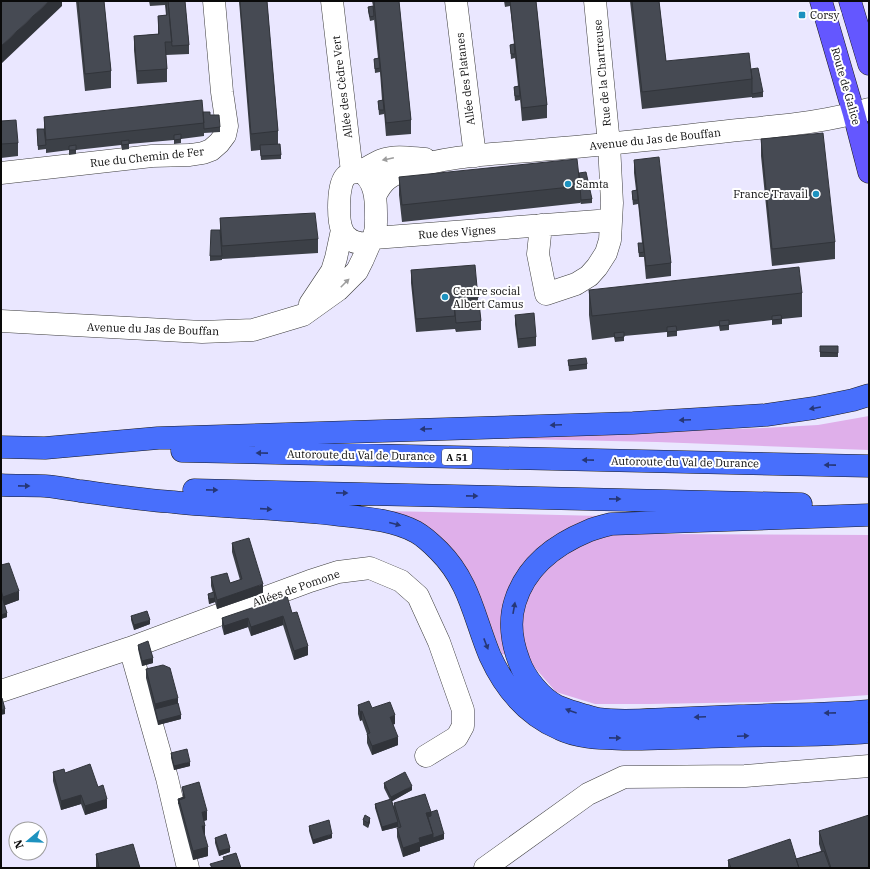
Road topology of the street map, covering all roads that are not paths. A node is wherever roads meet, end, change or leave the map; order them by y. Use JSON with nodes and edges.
{"nodes":[{"id":1,"x":214,"y":1,"type":"edge"},
{"id":2,"x":332,"y":1,"type":"edge"},
{"id":3,"x":456,"y":1,"type":"edge"},
{"id":4,"x":595,"y":1,"type":"edge"},
{"id":5,"x":821,"y":1,"type":"edge"},
{"id":6,"x":850,"y":1,"type":"edge"},
{"id":7,"x":869,"y":64,"type":"edge"},
{"id":8,"x":862,"y":112,"type":"edge"},
{"id":9,"x":609,"y":144,"type":"junction"},
{"id":10,"x":475,"y":156,"type":"junction"},
{"id":11,"x":440,"y":160,"type":"junction"},
{"id":12,"x":356,"y":172,"type":"junction"},
{"id":13,"x":869,"y":172,"type":"edge"},
{"id":14,"x":1,"y":173,"type":"edge"},
{"id":15,"x":376,"y":196,"type":"junction"},
{"id":16,"x":611,"y":220,"type":"junction"},
{"id":17,"x":541,"y":225,"type":"junction"},
{"id":18,"x":342,"y":230,"type":"junction"},
{"id":19,"x":372,"y":241,"type":"junction"},
{"id":20,"x":303,"y":315,"type":"junction"},
{"id":21,"x":1,"y":321,"type":"edge"},
{"id":22,"x":864,"y":395,"type":"edge"},
{"id":23,"x":1,"y":448,"type":"edge"},
{"id":24,"x":45,"y":448,"type":"junction"},
{"id":25,"x":869,"y":466,"type":"edge"},
{"id":26,"x":1,"y":485,"type":"edge"},
{"id":27,"x":47,"y":486,"type":"junction"},
{"id":28,"x":869,"y":505,"type":"edge"},
{"id":29,"x":869,"y":515,"type":"edge"},
{"id":30,"x":130,"y":648,"type":"junction"},
{"id":31,"x":1,"y":691,"type":"edge"},
{"id":32,"x":869,"y":711,"type":"edge"},
{"id":33,"x":869,"y":732,"type":"edge"},
{"id":34,"x":426,"y":756,"type":"dead end"},
{"id":35,"x":869,"y":766,"type":"edge"},
{"id":36,"x":188,"y":868,"type":"edge"},
{"id":37,"x":485,"y":868,"type":"edge"}],
"edges":[{"from":1,"to":14,"type":"street","name":"Rue du Chemin de Fer"},
{"from":2,"to":12,"type":"street","name":"Allée des Cèdre Vert"},
{"from":3,"to":10,"type":"street","name":"Allée des Platanes"},
{"from":4,"to":9,"type":"street","name":"Rue de la Chartreuse"},
{"from":5,"to":8,"type":"main road","name":"Route de Galice"},
{"from":6,"to":7,"type":"main road"},
{"from":8,"to":9,"type":"street","name":"Avenue du Jas de Bouffan"},
{"from":8,"to":13,"type":"main road","name":"Route de Galice"},
{"from":9,"to":10,"type":"street","name":"Avenue du Jas de Bouffan"},
{"from":9,"to":16,"type":"street"},
{"from":10,"to":11,"type":"street","name":"Avenue du Jas de Bouffan"},
{"from":11,"to":12,"type":"street","name":"Avenue du Jas de Bouffan","one_way":true},
{"from":11,"to":15,"type":"street","name":"Avenue du Jas de Bouffan"},
{"from":12,"to":15,"type":"street","name":"Avenue du Jas de Bouffan"},
{"from":12,"to":18,"type":"street","name":"Avenue du Jas de Bouffan"},
{"from":15,"to":19,"type":"street","name":"Avenue du Jas de Bouffan"},
{"from":16,"to":17,"type":"street","name":"Rue des Vignes"},
{"from":16,"to":17,"type":"street"},
{"from":17,"to":19,"type":"street","name":"Rue des Vignes"},
{"from":18,"to":19,"type":"street"},
{"from":18,"to":20,"type":"street","name":"Avenue du Jas de Bouffan"},
{"from":20,"to":19,"type":"street","name":"Avenue du Jas de Bouffan","one_way":true},
{"from":20,"to":21,"type":"street","name":"Avenue du Jas de Bouffan"},
{"from":22,"to":24,"type":"highway","one_way":true},
{"from":23,"to":24,"type":"highway"},
{"from":25,"to":24,"type":"highway","name":"Autoroute du Val de Durance","number":"A 51","one_way":true},
{"from":26,"to":27,"type":"highway","one_way":true},
{"from":27,"to":28,"type":"highway","one_way":true},
{"from":27,"to":33,"type":"highway","one_way":true},
{"from":32,"to":29,"type":"highway","one_way":true},
{"from":30,"to":31,"type":"street","name":"Allées de Pomone"},
{"from":30,"to":34,"type":"street","name":"Allées de Pomone"},
{"from":30,"to":36,"type":"street"},
{"from":35,"to":37,"type":"street"}]}
